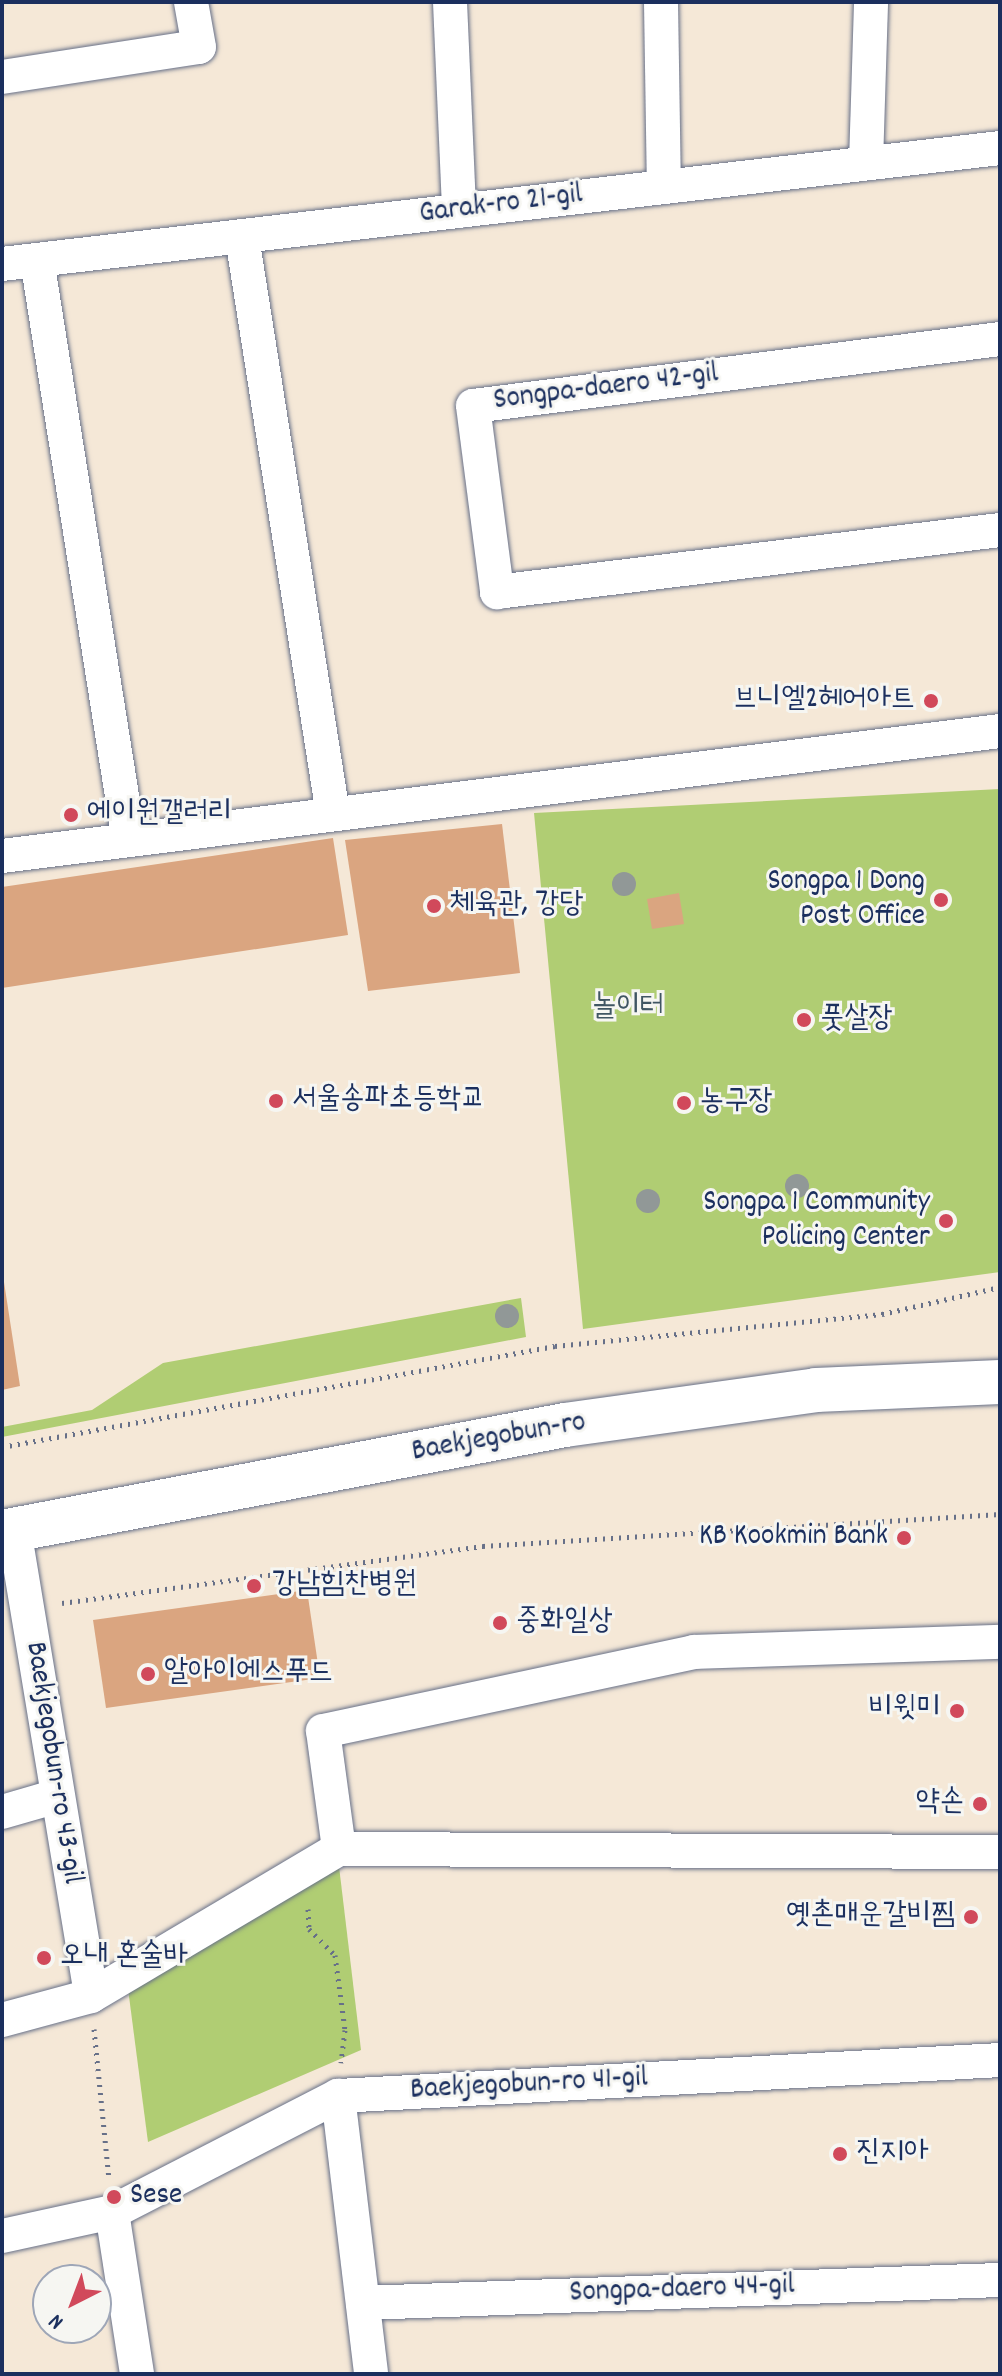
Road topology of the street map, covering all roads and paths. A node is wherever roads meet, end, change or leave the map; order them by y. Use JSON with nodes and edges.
{"nodes":[{"id":1,"x":191,"y":2,"type":"edge"},
{"id":2,"x":450,"y":2,"type":"edge"},
{"id":3,"x":661,"y":2,"type":"edge"},
{"id":4,"x":871,"y":2,"type":"edge"},
{"id":5,"x":2,"y":77,"type":"edge"},
{"id":6,"x":1000,"y":148,"type":"edge"},
{"id":7,"x":866,"y":163,"type":"junction"},
{"id":8,"x":664,"y":187,"type":"junction"},
{"id":9,"x":459,"y":211,"type":"junction"},
{"id":10,"x":242,"y":237,"type":"junction"},
{"id":11,"x":37,"y":260,"type":"junction"},
{"id":12,"x":2,"y":264,"type":"edge"},
{"id":13,"x":1000,"y":339,"type":"edge"},
{"id":14,"x":1000,"y":530,"type":"edge"},
{"id":15,"x":1000,"y":731,"type":"edge"},
{"id":16,"x":333,"y":814,"type":"junction"},
{"id":17,"x":129,"y":840,"type":"junction"},
{"id":18,"x":2,"y":856,"type":"edge"},
{"id":19,"x":1000,"y":1287,"type":"edge"},
{"id":20,"x":1000,"y":1382,"type":"edge"},
{"id":21,"x":2,"y":1447,"type":"edge"},
{"id":22,"x":1000,"y":1514,"type":"edge"},
{"id":23,"x":8,"y":1531,"type":"edge"},
{"id":24,"x":26,"y":1608,"type":"junction"},
{"id":25,"x":1000,"y":1642,"type":"edge"},
{"id":26,"x":57,"y":1796,"type":"junction"},
{"id":27,"x":2,"y":1812,"type":"edge"},
{"id":28,"x":339,"y":1849,"type":"junction"},
{"id":29,"x":1000,"y":1852,"type":"edge"},
{"id":30,"x":307,"y":1898,"type":"dead end"},
{"id":31,"x":91,"y":1996,"type":"junction"},
{"id":32,"x":2,"y":2020,"type":"edge"},
{"id":33,"x":1000,"y":2060,"type":"edge"},
{"id":34,"x":338,"y":2096,"type":"junction"},
{"id":35,"x":112,"y":2212,"type":"junction"},
{"id":36,"x":2,"y":2236,"type":"edge"},
{"id":37,"x":1000,"y":2280,"type":"edge"},
{"id":38,"x":363,"y":2303,"type":"junction"},
{"id":39,"x":137,"y":2374,"type":"edge"},
{"id":40,"x":371,"y":2374,"type":"edge"}],
"edges":[{"from":1,"to":5,"type":"street"},
{"from":2,"to":9,"type":"street"},
{"from":3,"to":8,"type":"street"},
{"from":4,"to":7,"type":"street"},
{"from":6,"to":7,"type":"street","name":"Garak-ro 21-gil"},
{"from":7,"to":8,"type":"street","name":"Garak-ro 21-gil"},
{"from":8,"to":9,"type":"street","name":"Garak-ro 21-gil"},
{"from":9,"to":10,"type":"street","name":"Garak-ro 21-gil"},
{"from":10,"to":11,"type":"street","name":"Garak-ro 21-gil"},
{"from":10,"to":16,"type":"street"},
{"from":11,"to":12,"type":"street","name":"Garak-ro 21-gil"},
{"from":11,"to":17,"type":"street"},
{"from":13,"to":14,"type":"street","name":"Songpa-daero 42-gil"},
{"from":15,"to":16,"type":"street"},
{"from":16,"to":17,"type":"street"},
{"from":17,"to":18,"type":"street"},
{"from":19,"to":21,"type":"path"},
{"from":20,"to":23,"type":"main road","name":"Baekjegobun-ro"},
{"from":22,"to":24,"type":"path"},
{"from":23,"to":24,"type":"street","name":"Baekjegobun-ro 43-gil"},
{"from":24,"to":26,"type":"street","name":"Baekjegobun-ro 43-gil"},
{"from":25,"to":28,"type":"street"},
{"from":26,"to":27,"type":"street"},
{"from":26,"to":31,"type":"street","name":"Baekjegobun-ro 43-gil"},
{"from":28,"to":29,"type":"street"},
{"from":28,"to":31,"type":"street"},
{"from":30,"to":34,"type":"path"},
{"from":31,"to":32,"type":"street"},
{"from":31,"to":35,"type":"path"},
{"from":33,"to":34,"type":"street","name":"Baekjegobun-ro 41-gil"},
{"from":34,"to":35,"type":"street"},
{"from":34,"to":38,"type":"street"},
{"from":35,"to":36,"type":"street"},
{"from":35,"to":39,"type":"street"},
{"from":37,"to":38,"type":"street","name":"Songpa-daero 44-gil"},
{"from":38,"to":40,"type":"street"}]}
